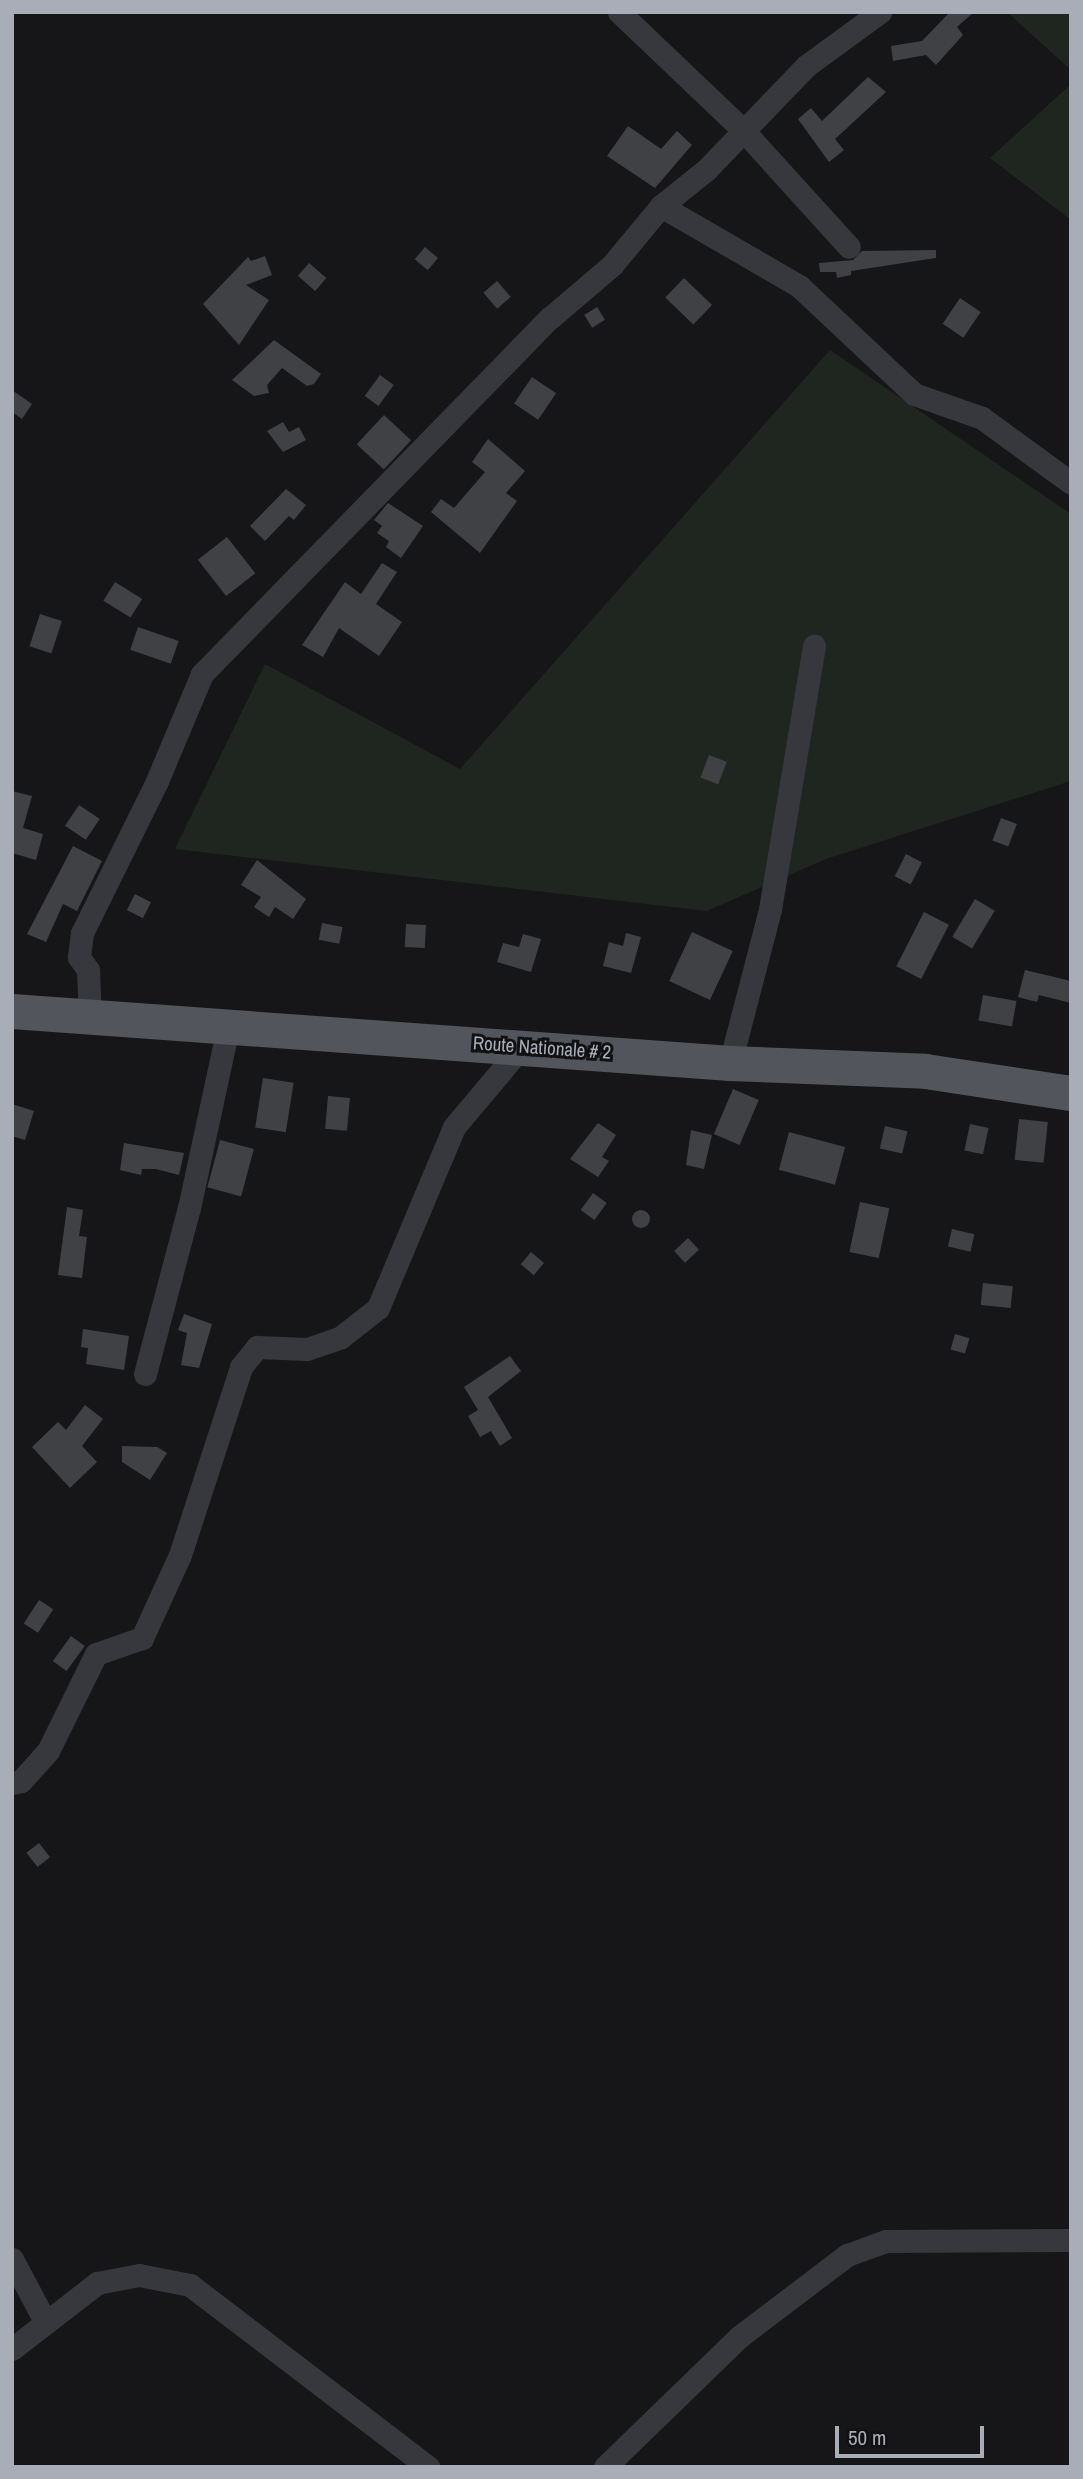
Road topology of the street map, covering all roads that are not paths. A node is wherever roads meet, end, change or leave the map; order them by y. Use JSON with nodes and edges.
{"nodes":[{"id":1,"x":619,"y":12,"type":"edge"},
{"id":2,"x":880,"y":12,"type":"edge"},
{"id":3,"x":742,"y":129,"type":"junction"},
{"id":4,"x":662,"y":206,"type":"junction"},
{"id":5,"x":849,"y":247,"type":"dead end"},
{"id":6,"x":1071,"y":483,"type":"edge"},
{"id":7,"x":814,"y":646,"type":"dead end"},
{"id":8,"x":12,"y":1011,"type":"edge"},
{"id":9,"x":90,"y":1019,"type":"junction"},
{"id":10,"x":228,"y":1028,"type":"junction"},
{"id":11,"x":523,"y":1045,"type":"junction"},
{"id":12,"x":730,"y":1063,"type":"junction"},
{"id":13,"x":1071,"y":1094,"type":"edge"},
{"id":14,"x":145,"y":1374,"type":"dead end"},
{"id":15,"x":15,"y":1786,"type":"edge"},
{"id":16,"x":1071,"y":2241,"type":"edge"},
{"id":17,"x":12,"y":2259,"type":"edge"},
{"id":18,"x":46,"y":2323,"type":"junction"},
{"id":19,"x":12,"y":2349,"type":"edge"},
{"id":20,"x":428,"y":2467,"type":"edge"},
{"id":21,"x":605,"y":2467,"type":"edge"}],
"edges":[{"from":1,"to":3,"type":"street"},
{"from":2,"to":3,"type":"street"},
{"from":3,"to":4,"type":"street"},
{"from":3,"to":5,"type":"street"},
{"from":4,"to":6,"type":"street"},
{"from":4,"to":9,"type":"street"},
{"from":7,"to":12,"type":"street"},
{"from":8,"to":9,"type":"main road","name":"Route Nationale # 2"},
{"from":9,"to":10,"type":"main road","name":"Route Nationale # 2"},
{"from":10,"to":11,"type":"main road","name":"Route Nationale # 2"},
{"from":10,"to":14,"type":"street"},
{"from":11,"to":12,"type":"main road","name":"Route Nationale # 2"},
{"from":11,"to":15,"type":"street"},
{"from":12,"to":13,"type":"main road","name":"Route Nationale # 2"},
{"from":16,"to":21,"type":"street"},
{"from":17,"to":18,"type":"street"},
{"from":18,"to":19,"type":"street"},
{"from":18,"to":20,"type":"street"}]}
